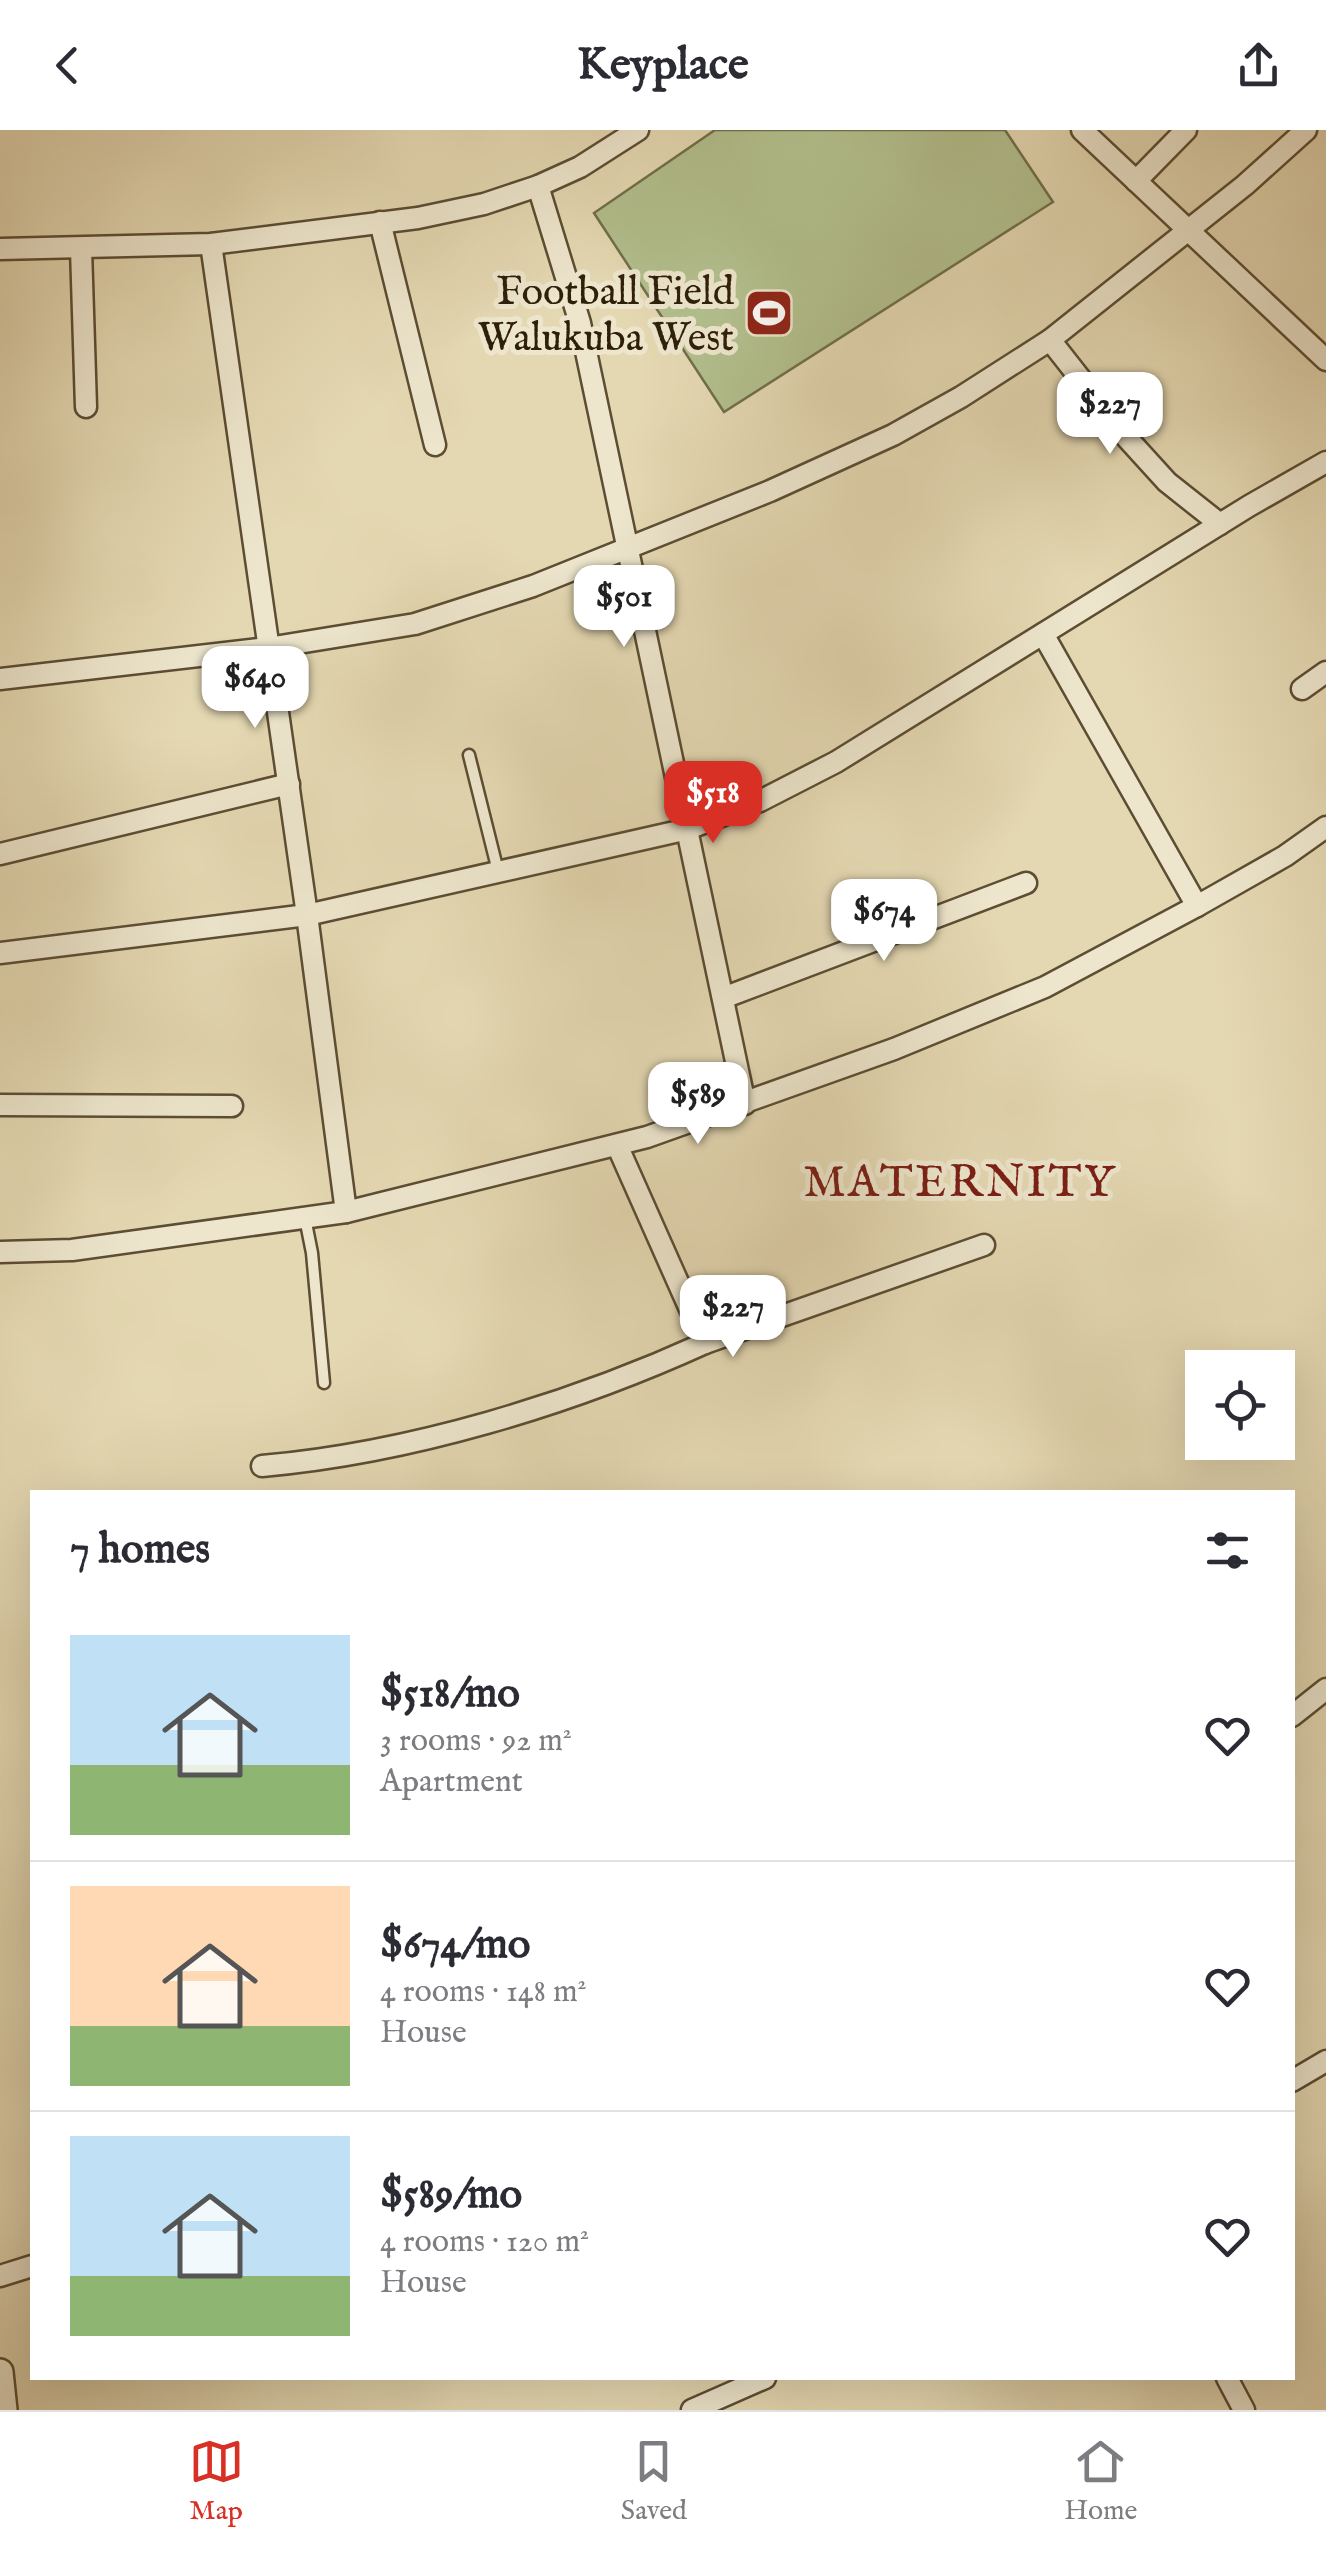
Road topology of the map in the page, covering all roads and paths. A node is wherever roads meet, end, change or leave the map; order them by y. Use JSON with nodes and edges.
{"nodes":[{"id":1,"x":638,"y":130,"type":"edge"},
{"id":2,"x":1082,"y":130,"type":"edge"},
{"id":3,"x":1186,"y":130,"type":"edge"},
{"id":4,"x":1306,"y":130,"type":"edge"},
{"id":5,"x":1136,"y":180,"type":"junction"},
{"id":6,"x":538,"y":186,"type":"junction"},
{"id":7,"x":380,"y":222,"type":"junction"},
{"id":8,"x":1188,"y":229,"type":"junction"},
{"id":9,"x":211,"y":244,"type":"junction"},
{"id":10,"x":0,"y":249,"type":"edge"},
{"id":11,"x":80,"y":249,"type":"junction"},
{"id":12,"x":1050,"y":340,"type":"junction"},
{"id":13,"x":1326,"y":360,"type":"edge"},
{"id":14,"x":86,"y":407,"type":"dead end"},
{"id":15,"x":435,"y":445,"type":"dead end"},
{"id":16,"x":1326,"y":462,"type":"edge"},
{"id":17,"x":1220,"y":524,"type":"junction"},
{"id":18,"x":628,"y":550,"type":"junction"},
{"id":19,"x":1043,"y":634,"type":"junction"},
{"id":20,"x":268,"y":648,"type":"junction"},
{"id":21,"x":1326,"y":672,"type":"edge"},
{"id":22,"x":0,"y":679,"type":"edge"},
{"id":23,"x":1302,"y":689,"type":"dead end"},
{"id":24,"x":469,"y":756,"type":"dead end"},
{"id":25,"x":288,"y":784,"type":"junction"},
{"id":26,"x":1326,"y":827,"type":"edge"},
{"id":27,"x":688,"y":830,"type":"junction"},
{"id":28,"x":0,"y":854,"type":"edge"},
{"id":29,"x":499,"y":872,"type":"junction"},
{"id":30,"x":1026,"y":883,"type":"dead end"},
{"id":31,"x":1197,"y":906,"type":"junction"},
{"id":32,"x":307,"y":915,"type":"junction"},
{"id":33,"x":0,"y":953,"type":"edge"},
{"id":34,"x":723,"y":998,"type":"junction"},
{"id":35,"x":745,"y":1104,"type":"junction"},
{"id":36,"x":0,"y":1105,"type":"edge"},
{"id":37,"x":232,"y":1106,"type":"dead end"},
{"id":38,"x":617,"y":1145,"type":"junction"},
{"id":39,"x":346,"y":1212,"type":"junction"},
{"id":40,"x":305,"y":1218,"type":"junction"},
{"id":41,"x":984,"y":1245,"type":"dead end"},
{"id":42,"x":0,"y":1252,"type":"edge"},
{"id":43,"x":705,"y":1343,"type":"junction"},
{"id":44,"x":324,"y":1383,"type":"dead end"},
{"id":45,"x":262,"y":1466,"type":"dead end"},
{"id":46,"x":1326,"y":1689,"type":"edge"},
{"id":47,"x":1295,"y":1714,"type":"edge"},
{"id":48,"x":1326,"y":2061,"type":"edge"},
{"id":49,"x":1295,"y":2079,"type":"edge"},
{"id":50,"x":30,"y":2267,"type":"edge"},
{"id":51,"x":0,"y":2276,"type":"edge"},
{"id":52,"x":0,"y":2372,"type":"edge"},
{"id":53,"x":760,"y":2380,"type":"edge"},
{"id":54,"x":1228,"y":2380,"type":"edge"},
{"id":55,"x":4,"y":2410,"type":"edge"},
{"id":56,"x":692,"y":2410,"type":"edge"},
{"id":57,"x":1244,"y":2410,"type":"edge"}],
"edges":[{"from":1,"to":6,"type":"street"},
{"from":2,"to":5,"type":"street"},
{"from":3,"to":5,"type":"street"},
{"from":4,"to":8,"type":"street"},
{"from":5,"to":8,"type":"street"},
{"from":6,"to":7,"type":"street"},
{"from":6,"to":18,"type":"street"},
{"from":7,"to":9,"type":"street"},
{"from":7,"to":15,"type":"street"},
{"from":8,"to":12,"type":"street"},
{"from":8,"to":13,"type":"street"},
{"from":9,"to":11,"type":"street"},
{"from":9,"to":20,"type":"street"},
{"from":10,"to":11,"type":"street"},
{"from":11,"to":14,"type":"street"},
{"from":12,"to":17,"type":"street"},
{"from":12,"to":18,"type":"street"},
{"from":16,"to":17,"type":"street"},
{"from":17,"to":19,"type":"street"},
{"from":18,"to":20,"type":"street"},
{"from":18,"to":27,"type":"street"},
{"from":19,"to":27,"type":"street"},
{"from":19,"to":31,"type":"street"},
{"from":20,"to":22,"type":"street"},
{"from":20,"to":25,"type":"street"},
{"from":21,"to":23,"type":"street"},
{"from":24,"to":29,"type":"lane"},
{"from":25,"to":28,"type":"street"},
{"from":25,"to":32,"type":"street"},
{"from":26,"to":31,"type":"street"},
{"from":27,"to":29,"type":"street"},
{"from":27,"to":34,"type":"street"},
{"from":29,"to":32,"type":"street"},
{"from":30,"to":34,"type":"street"},
{"from":31,"to":35,"type":"street"},
{"from":32,"to":33,"type":"street"},
{"from":32,"to":39,"type":"street"},
{"from":34,"to":35,"type":"street"},
{"from":35,"to":38,"type":"street"},
{"from":36,"to":37,"type":"street"},
{"from":38,"to":39,"type":"street"},
{"from":38,"to":43,"type":"street"},
{"from":39,"to":40,"type":"street"},
{"from":40,"to":42,"type":"street"},
{"from":40,"to":44,"type":"lane"},
{"from":41,"to":43,"type":"street"},
{"from":43,"to":45,"type":"street"},
{"from":46,"to":47,"type":"street"},
{"from":48,"to":49,"type":"street"},
{"from":50,"to":51,"type":"street"},
{"from":52,"to":55,"type":"street"},
{"from":53,"to":56,"type":"street"},
{"from":54,"to":57,"type":"street"}]}
